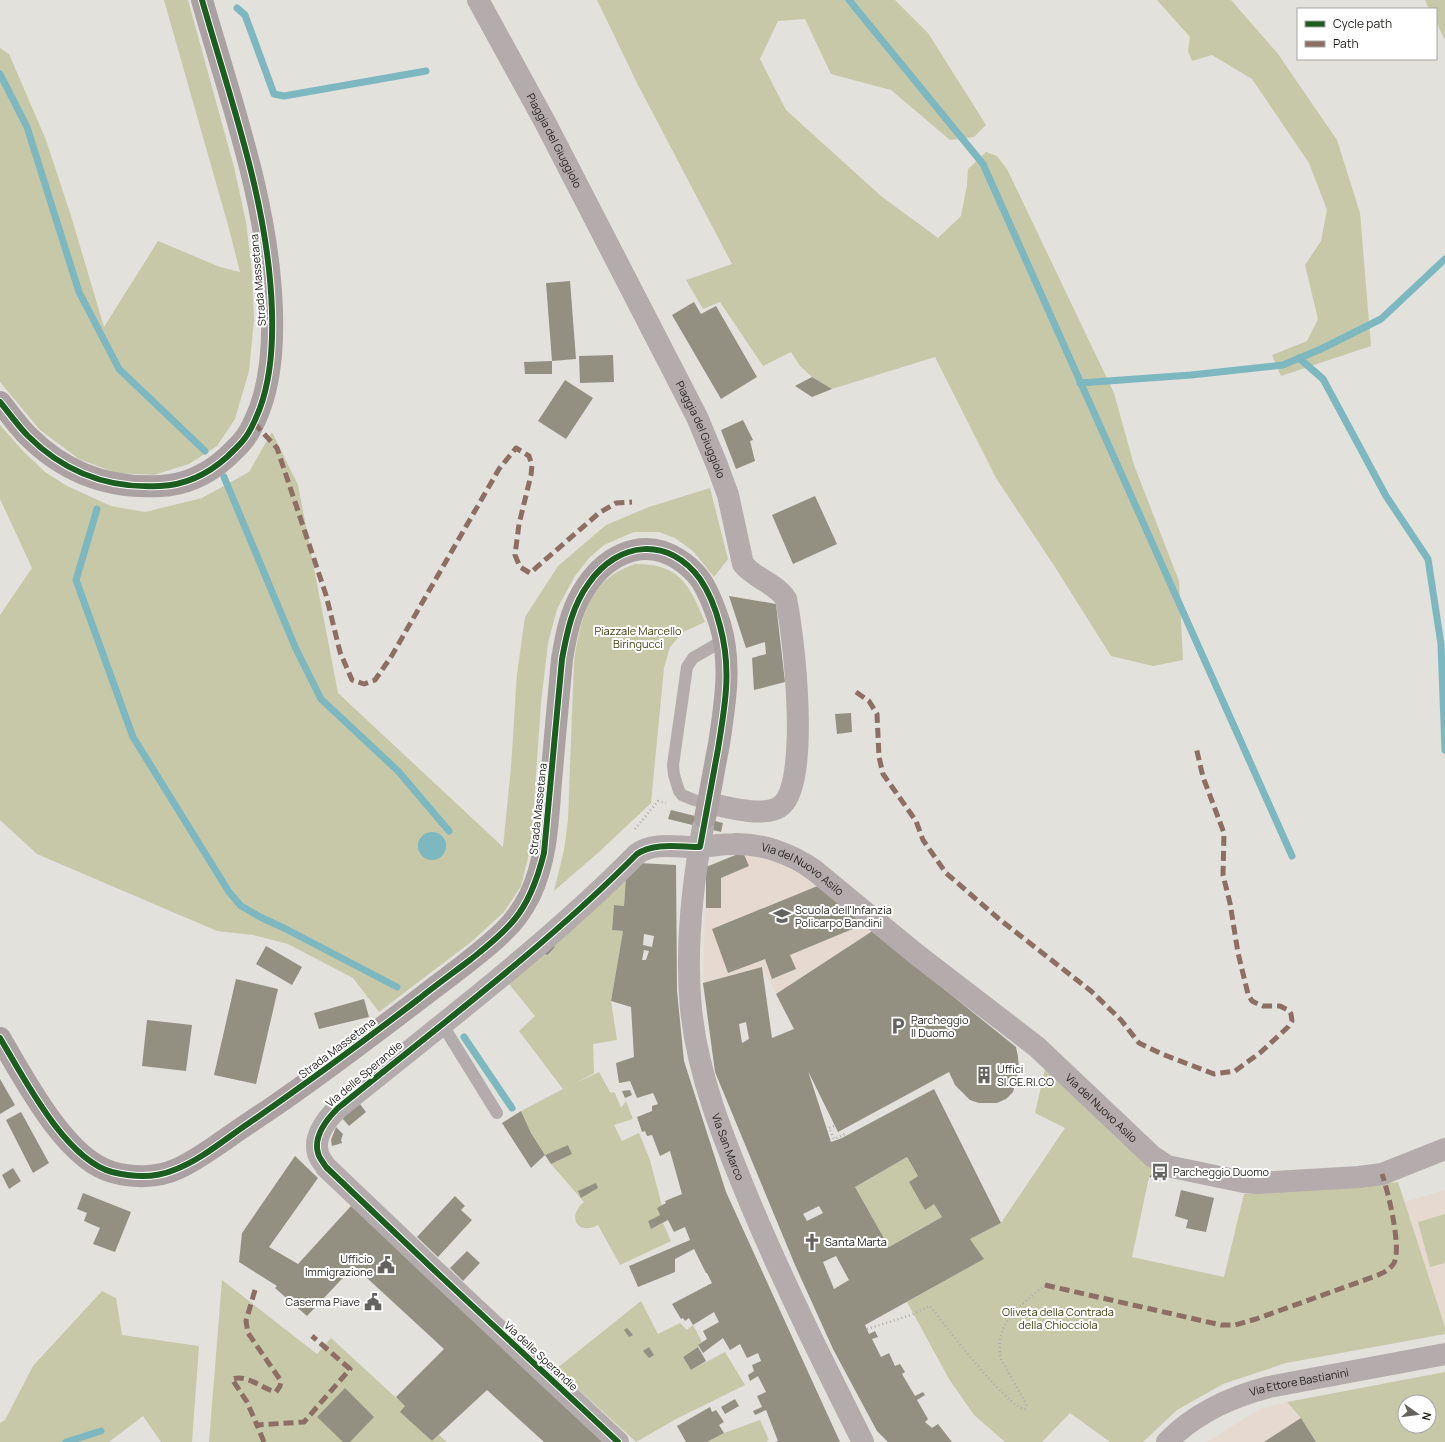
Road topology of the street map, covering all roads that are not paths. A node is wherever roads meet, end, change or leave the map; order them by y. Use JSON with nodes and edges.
{"nodes":[{"id":1,"x":202,"y":0,"type":"edge"},
{"id":2,"x":478,"y":0,"type":"edge"},
{"id":3,"x":0,"y":402,"type":"edge"},
{"id":4,"x":724,"y":640,"type":"junction"},
{"id":5,"x":704,"y":824,"type":"junction"},
{"id":6,"x":442,"y":1024,"type":"junction"},
{"id":7,"x":0,"y":1038,"type":"edge"},
{"id":8,"x":497,"y":1113,"type":"dead end"},
{"id":9,"x":1445,"y":1149,"type":"edge"},
{"id":10,"x":1445,"y":1354,"type":"edge"},
{"id":11,"x":618,"y":1442,"type":"edge"},
{"id":12,"x":863,"y":1442,"type":"edge"},
{"id":13,"x":1167,"y":1442,"type":"edge"}],
"edges":[{"from":1,"to":3,"type":"street","name":"Strada Massetana"},
{"from":2,"to":5,"type":"street","name":"Piaggia del Giuggiolo"},
{"from":4,"to":5,"type":"street","name":"Strada Massetana"},
{"from":4,"to":5,"type":"lane"},
{"from":4,"to":7,"type":"street","name":"Strada Massetana"},
{"from":5,"to":6,"type":"street","name":"Via delle Sperandie"},
{"from":5,"to":9,"type":"street","name":"Via del Nuovo Asilo"},
{"from":5,"to":12,"type":"street","name":"Via San Marco"},
{"from":6,"to":8,"type":"lane"},
{"from":6,"to":11,"type":"street","name":"Via delle Sperandie"},
{"from":10,"to":13,"type":"street","name":"Via Ettore Bastianini"}]}
